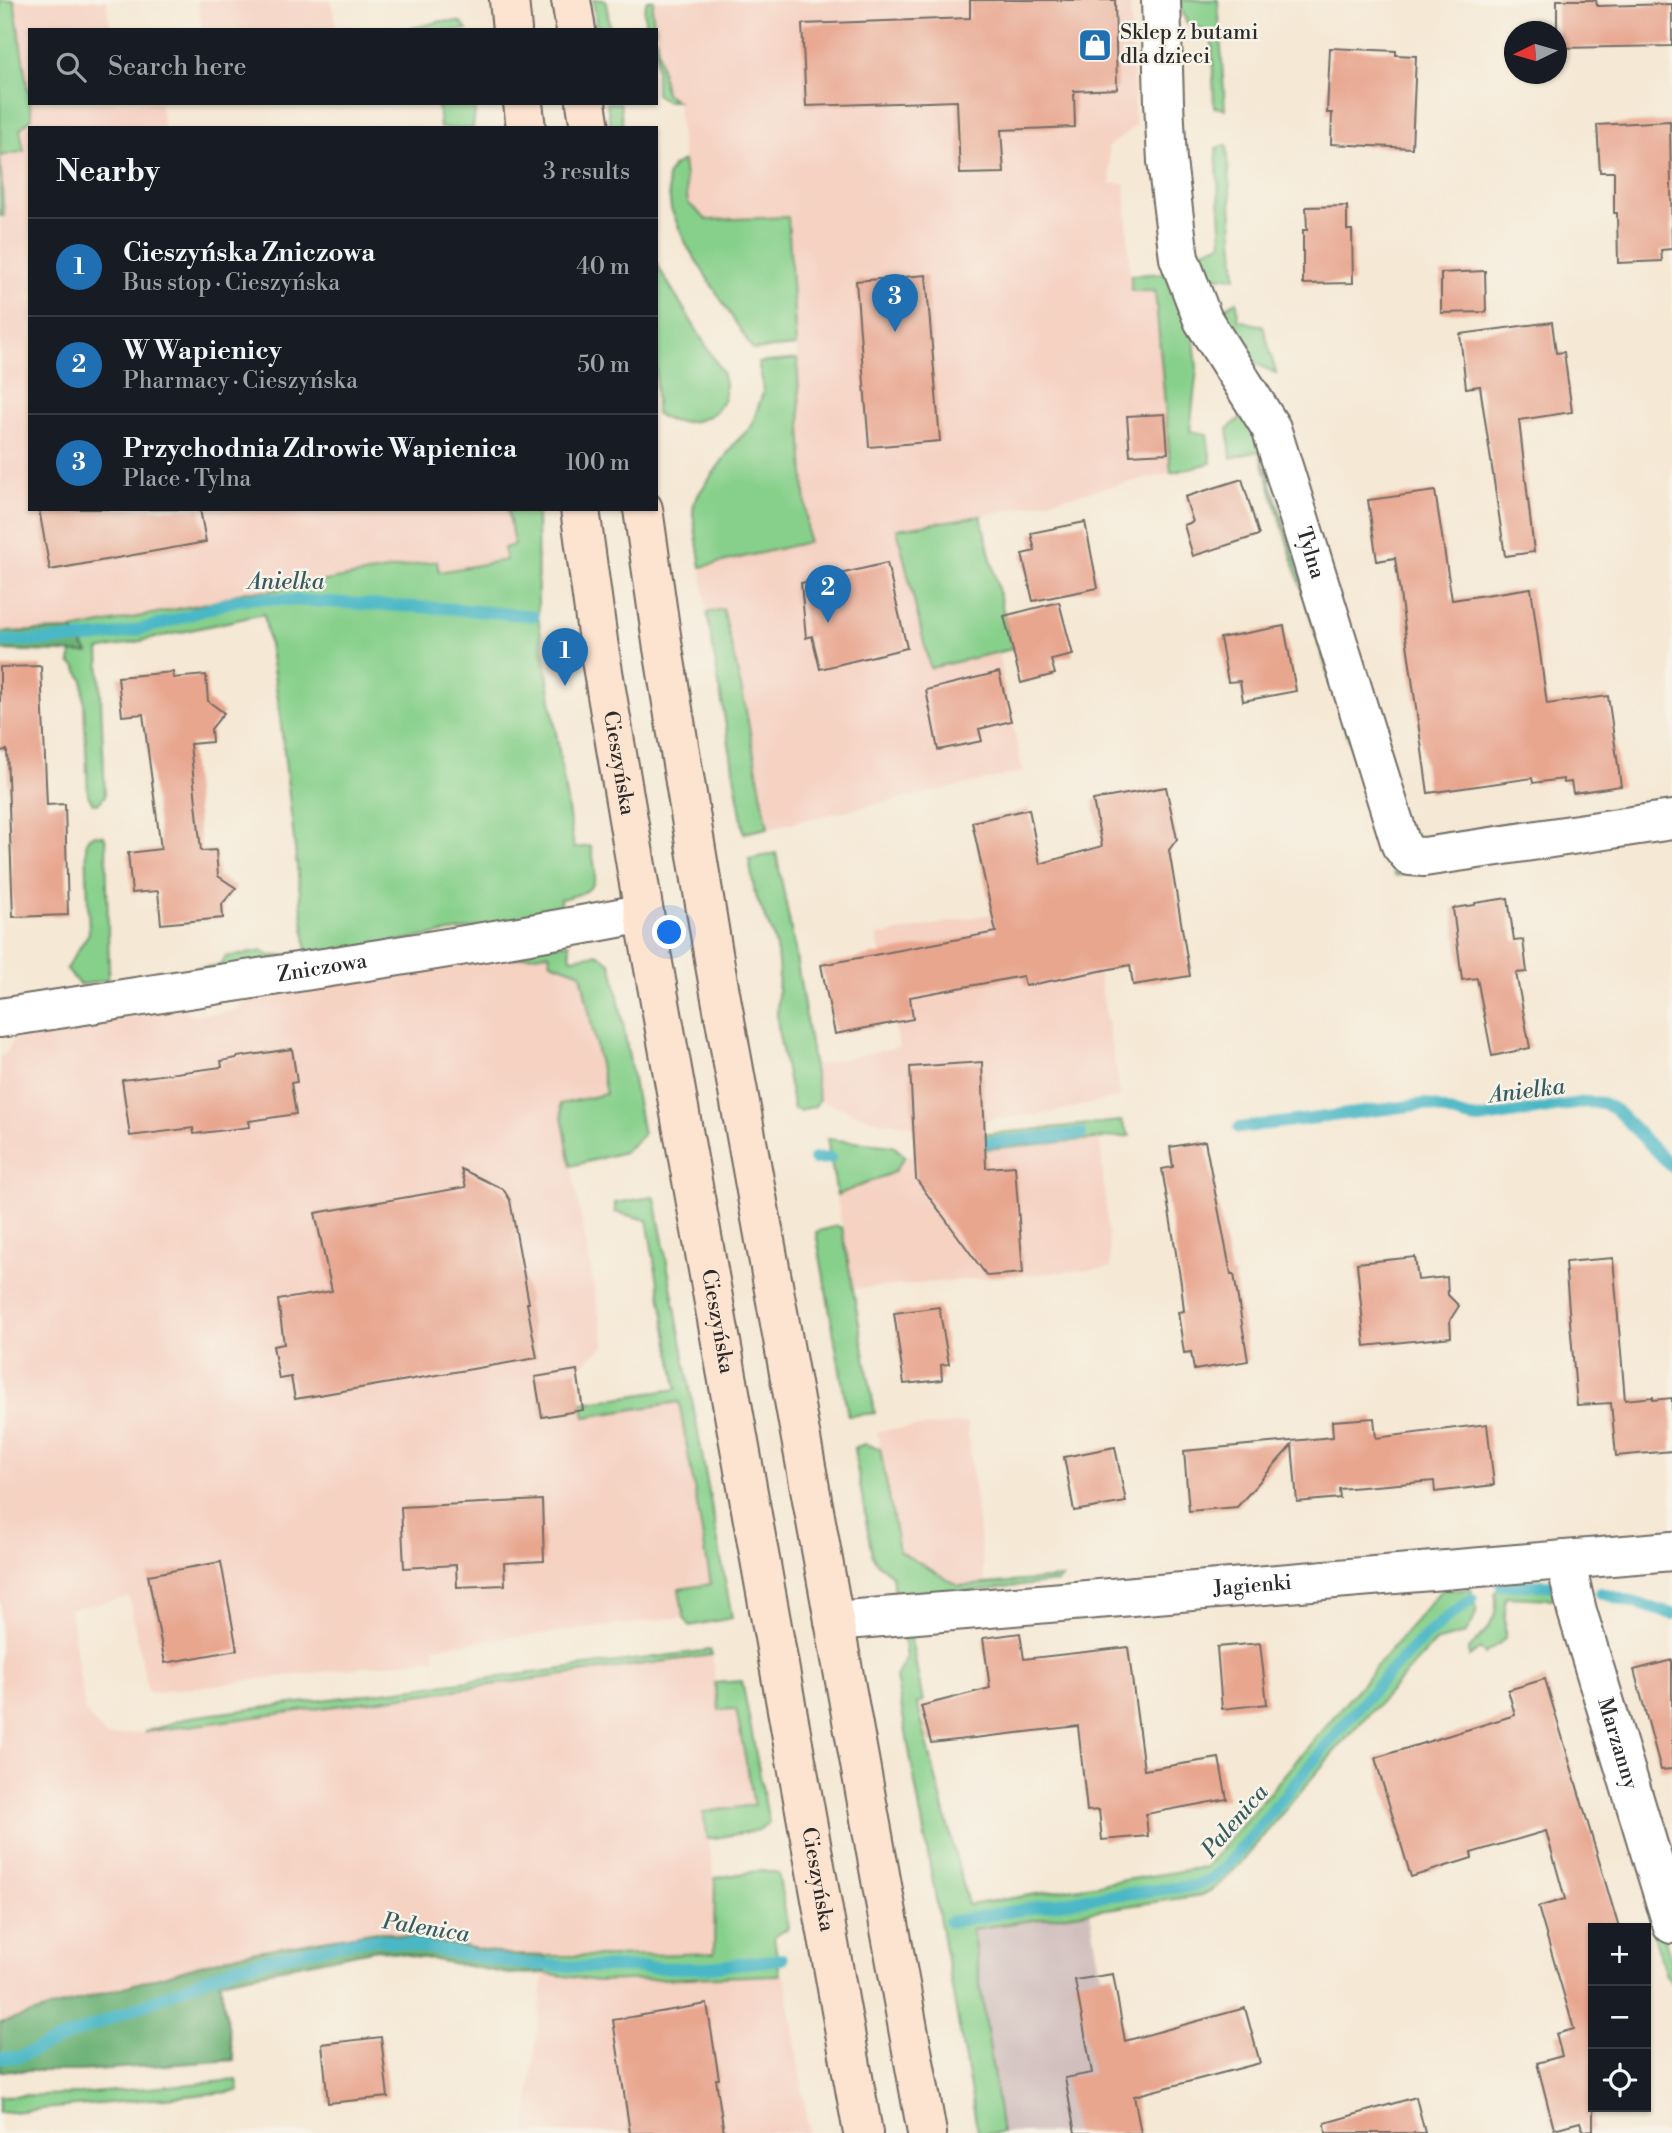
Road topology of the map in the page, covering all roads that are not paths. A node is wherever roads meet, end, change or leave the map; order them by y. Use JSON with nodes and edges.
{"nodes":[{"id":1,"x":509,"y":0,"type":"edge"},
{"id":2,"x":571,"y":0,"type":"edge"},
{"id":3,"x":1161,"y":0,"type":"edge"},
{"id":4,"x":512,"y":28,"type":"edge"},
{"id":5,"x":576,"y":28,"type":"edge"},
{"id":6,"x":523,"y":105,"type":"edge"},
{"id":7,"x":586,"y":105,"type":"edge"},
{"id":8,"x":526,"y":126,"type":"edge"},
{"id":9,"x":590,"y":126,"type":"edge"},
{"id":10,"x":580,"y":511,"type":"edge"},
{"id":11,"x":643,"y":511,"type":"edge"},
{"id":12,"x":1672,"y":820,"type":"edge"},
{"id":13,"x":644,"y":913,"type":"junction"},
{"id":14,"x":0,"y":1018,"type":"edge"},
{"id":15,"x":1672,"y":1551,"type":"edge"},
{"id":16,"x":1565,"y":1560,"type":"junction"},
{"id":17,"x":834,"y":1621,"type":"junction"},
{"id":18,"x":1672,"y":1924,"type":"edge"},
{"id":19,"x":863,"y":2133,"type":"edge"},
{"id":20,"x":927,"y":2133,"type":"edge"}],
"edges":[{"from":1,"to":4,"type":"main road"},
{"from":2,"to":5,"type":"main road"},
{"from":3,"to":12,"type":"street","name":"Tylna"},
{"from":6,"to":8,"type":"main road"},
{"from":7,"to":9,"type":"main road"},
{"from":10,"to":13,"type":"main road","name":"Cieszyńska"},
{"from":11,"to":17,"type":"main road"},
{"from":13,"to":14,"type":"street","name":"Zniczowa"},
{"from":13,"to":19,"type":"main road","name":"Cieszyńska"},
{"from":15,"to":16,"type":"street","name":"Jagienki"},
{"from":16,"to":17,"type":"street","name":"Jagienki"},
{"from":16,"to":18,"type":"street","name":"Marzanny"},
{"from":17,"to":20,"type":"main road"}]}
